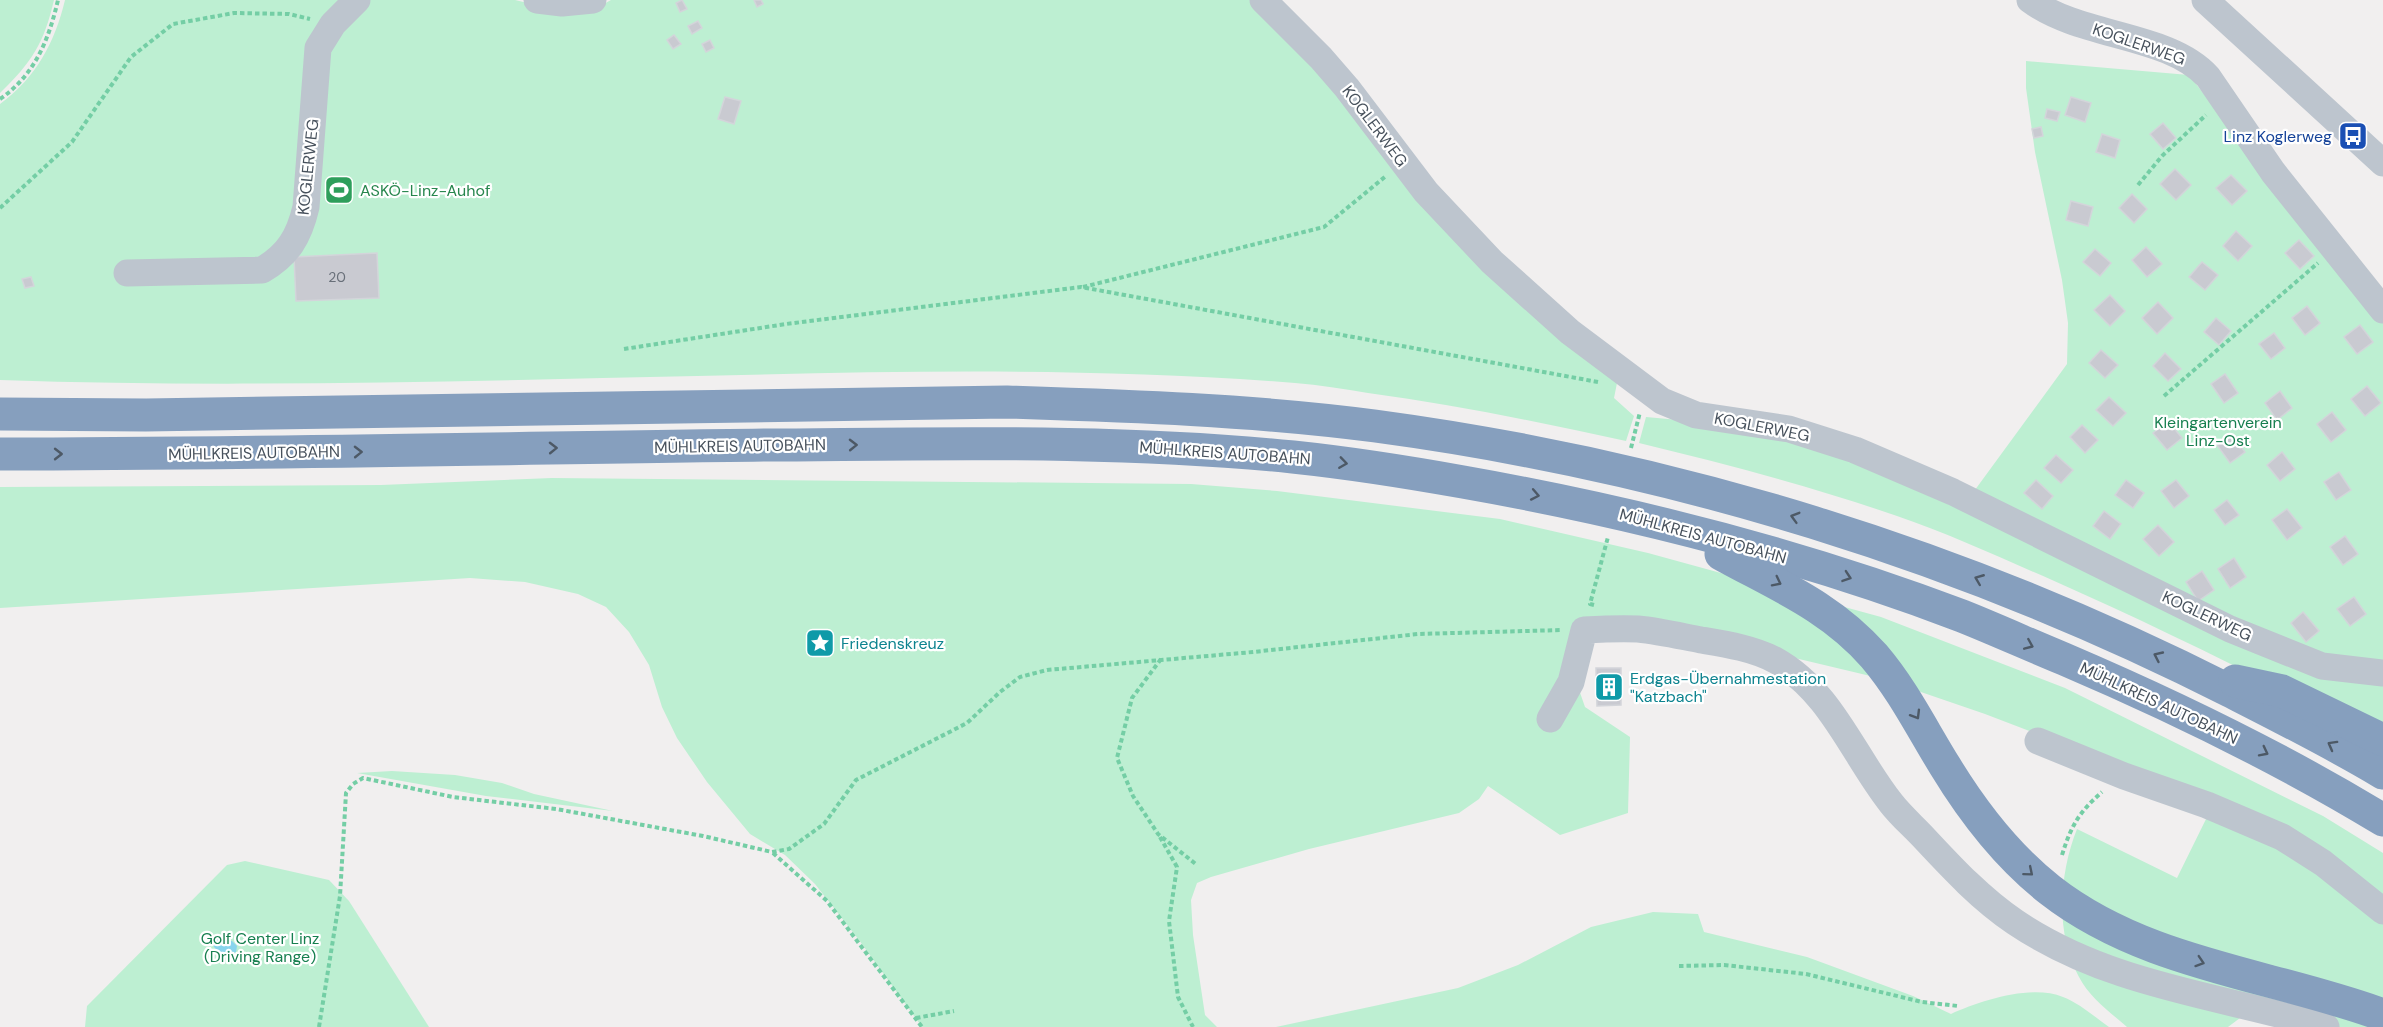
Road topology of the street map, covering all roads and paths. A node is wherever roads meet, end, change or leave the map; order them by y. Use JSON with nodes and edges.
{"nodes":[{"id":1,"x":58,"y":0,"type":"edge"},
{"id":2,"x":357,"y":0,"type":"edge"},
{"id":3,"x":537,"y":0,"type":"edge"},
{"id":4,"x":593,"y":0,"type":"edge"},
{"id":5,"x":1263,"y":0,"type":"edge"},
{"id":6,"x":2030,"y":0,"type":"edge"},
{"id":7,"x":2205,"y":0,"type":"edge"},
{"id":8,"x":333,"y":24,"type":"junction"},
{"id":9,"x":0,"y":99,"type":"edge"},
{"id":10,"x":2222,"y":99,"type":"junction"},
{"id":11,"x":1403,"y":162,"type":"junction"},
{"id":12,"x":2383,"y":163,"type":"edge"},
{"id":13,"x":2138,"y":185,"type":"dead end"},
{"id":14,"x":0,"y":208,"type":"edge"},
{"id":15,"x":2334,"y":249,"type":"junction"},
{"id":16,"x":127,"y":273,"type":"dead end"},
{"id":17,"x":1081,"y":287,"type":"junction"},
{"id":18,"x":2383,"y":310,"type":"edge"},
{"id":19,"x":624,"y":349,"type":"dead end"},
{"id":20,"x":1600,"y":382,"type":"dead end"},
{"id":21,"x":2164,"y":396,"type":"dead end"},
{"id":22,"x":0,"y":414,"type":"edge"},
{"id":23,"x":0,"y":454,"type":"edge"},
{"id":24,"x":1670,"y":525,"type":"junction"},
{"id":25,"x":1584,"y":630,"type":"junction"},
{"id":26,"x":1161,"y":659,"type":"junction"},
{"id":27,"x":2190,"y":671,"type":"junction"},
{"id":28,"x":2383,"y":672,"type":"edge"},
{"id":29,"x":1550,"y":718,"type":"dead end"},
{"id":30,"x":2383,"y":740,"type":"edge"},
{"id":31,"x":2038,"y":741,"type":"dead end"},
{"id":32,"x":2383,"y":773,"type":"edge"},
{"id":33,"x":2124,"y":776,"type":"junction"},
{"id":34,"x":2383,"y":820,"type":"edge"},
{"id":35,"x":1158,"y":834,"type":"junction"},
{"id":36,"x":772,"y":852,"type":"junction"},
{"id":37,"x":2062,"y":855,"type":"dead end"},
{"id":38,"x":1197,"y":865,"type":"dead end"},
{"id":39,"x":2383,"y":911,"type":"edge"},
{"id":40,"x":1679,"y":966,"type":"dead end"},
{"id":41,"x":1958,"y":1006,"type":"dead end"},
{"id":42,"x":954,"y":1011,"type":"dead end"},
{"id":43,"x":2383,"y":1015,"type":"edge"},
{"id":44,"x":916,"y":1018,"type":"junction"},
{"id":45,"x":319,"y":1027,"type":"edge"},
{"id":46,"x":922,"y":1027,"type":"edge"},
{"id":47,"x":1193,"y":1027,"type":"edge"},
{"id":48,"x":2326,"y":1027,"type":"edge"}],
"edges":[{"from":1,"to":9,"type":"path"},
{"from":2,"to":8,"type":"street","name":"KOGLERWEG"},
{"from":3,"to":4,"type":"street"},
{"from":5,"to":11,"type":"street","name":"KOGLERWEG"},
{"from":6,"to":10,"type":"street","name":"KOGLERWEG"},
{"from":7,"to":12,"type":"street"},
{"from":8,"to":14,"type":"path"},
{"from":8,"to":16,"type":"street","name":"KOGLERWEG"},
{"from":10,"to":13,"type":"path"},
{"from":10,"to":15,"type":"street","name":"KOGLERWEG"},
{"from":11,"to":17,"type":"path"},
{"from":11,"to":28,"type":"street","name":"KOGLERWEG"},
{"from":15,"to":18,"type":"street","name":"KOGLERWEG"},
{"from":15,"to":21,"type":"path"},
{"from":17,"to":19,"type":"path"},
{"from":17,"to":20,"type":"path"},
{"from":27,"to":22,"type":"highway","one_way":true},
{"from":23,"to":24,"type":"highway","name":"MÜHLKREIS AUTOBAHN","one_way":true},
{"from":24,"to":34,"type":"highway","name":"MÜHLKREIS AUTOBAHN","one_way":true},
{"from":24,"to":43,"type":"highway","one_way":true},
{"from":25,"to":26,"type":"path"},
{"from":25,"to":29,"type":"street"},
{"from":25,"to":48,"type":"street"},
{"from":26,"to":35,"type":"path"},
{"from":26,"to":36,"type":"path"},
{"from":27,"to":30,"type":"highway"},
{"from":32,"to":27,"type":"highway","one_way":true},
{"from":31,"to":33,"type":"street"},
{"from":33,"to":37,"type":"path"},
{"from":33,"to":39,"type":"street"},
{"from":35,"to":38,"type":"path"},
{"from":35,"to":47,"type":"path"},
{"from":36,"to":44,"type":"path"},
{"from":36,"to":45,"type":"path"},
{"from":40,"to":41,"type":"path"},
{"from":42,"to":44,"type":"path"},
{"from":44,"to":46,"type":"path"}]}
